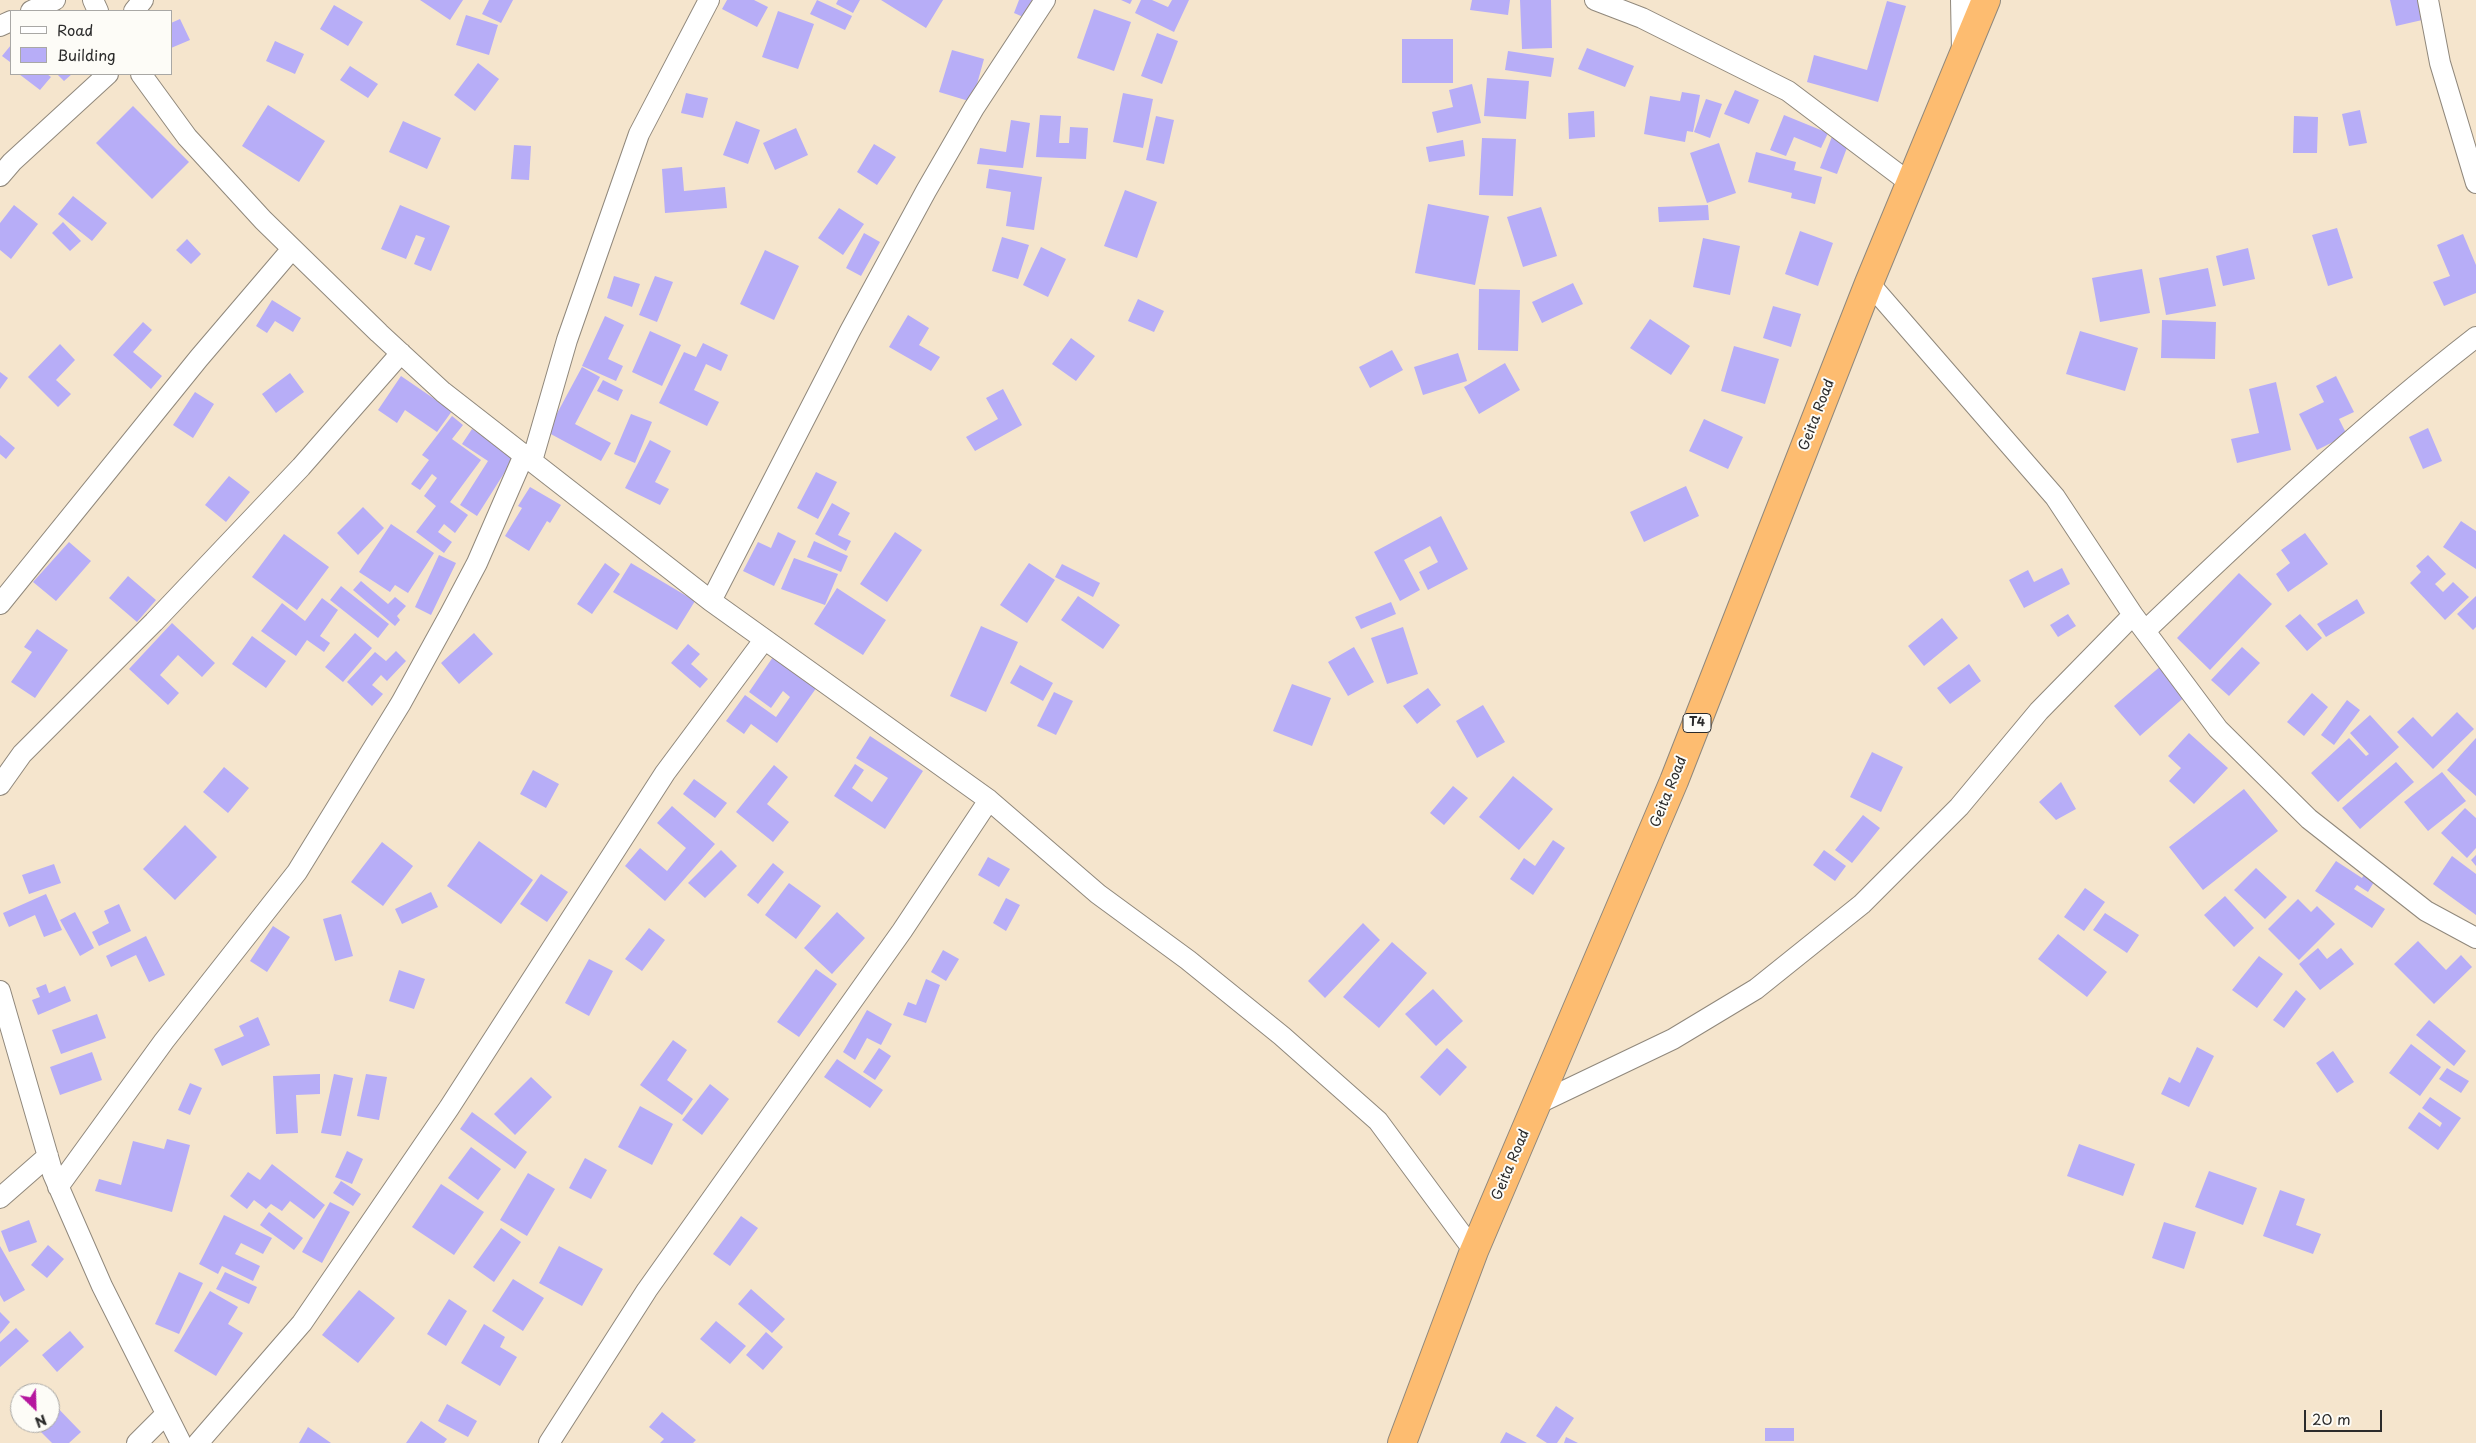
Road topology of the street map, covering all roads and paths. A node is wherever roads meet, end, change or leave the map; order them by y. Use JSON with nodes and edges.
{"nodes":[{"id":1,"x":55,"y":0,"type":"edge"},
{"id":2,"x":143,"y":0,"type":"edge"},
{"id":3,"x":709,"y":0,"type":"edge"},
{"id":4,"x":1045,"y":0,"type":"edge"},
{"id":5,"x":1595,"y":0,"type":"edge"},
{"id":6,"x":1961,"y":0,"type":"edge"},
{"id":7,"x":1986,"y":0,"type":"edge"},
{"id":8,"x":2428,"y":0,"type":"edge"},
{"id":9,"x":33,"y":10,"type":"edge"},
{"id":10,"x":135,"y":10,"type":"edge"},
{"id":11,"x":1962,"y":56,"type":"junction"},
{"id":12,"x":107,"y":75,"type":"edge"},
{"id":13,"x":142,"y":75,"type":"edge"},
{"id":14,"x":0,"y":176,"type":"edge"},
{"id":15,"x":1910,"y":183,"type":"junction"},
{"id":16,"x":2476,"y":183,"type":"edge"},
{"id":17,"x":292,"y":249,"type":"junction"},
{"id":18,"x":1869,"y":283,"type":"junction"},
{"id":19,"x":2476,"y":337,"type":"edge"},
{"id":20,"x":401,"y":353,"type":"junction"},
{"id":21,"x":528,"y":458,"type":"junction"},
{"id":22,"x":711,"y":601,"type":"junction"},
{"id":23,"x":0,"y":604,"type":"edge"},
{"id":24,"x":2139,"y":623,"type":"junction"},
{"id":25,"x":764,"y":640,"type":"junction"},
{"id":26,"x":0,"y":785,"type":"edge"},
{"id":27,"x":989,"y":800,"type":"junction"},
{"id":28,"x":2476,"y":938,"type":"edge"},
{"id":29,"x":0,"y":991,"type":"edge"},
{"id":30,"x":1537,"y":1104,"type":"junction"},
{"id":31,"x":48,"y":1156,"type":"junction"},
{"id":32,"x":58,"y":1187,"type":"junction"},
{"id":33,"x":0,"y":1198,"type":"edge"},
{"id":34,"x":1474,"y":1251,"type":"junction"},
{"id":35,"x":166,"y":1414,"type":"junction"},
{"id":36,"x":136,"y":1443,"type":"edge"},
{"id":37,"x":181,"y":1443,"type":"edge"},
{"id":38,"x":198,"y":1443,"type":"edge"},
{"id":39,"x":549,"y":1443,"type":"edge"},
{"id":40,"x":1402,"y":1443,"type":"edge"}],
"edges":[{"from":1,"to":9,"type":"street"},
{"from":2,"to":10,"type":"street"},
{"from":3,"to":21,"type":"street"},
{"from":4,"to":22,"type":"street"},
{"from":5,"to":15,"type":"street"},
{"from":6,"to":11,"type":"street"},
{"from":7,"to":11,"type":"highway","name":"Geita Road","number":"T4"},
{"from":8,"to":16,"type":"street"},
{"from":11,"to":15,"type":"highway","name":"Geita Road","number":"T4"},
{"from":12,"to":14,"type":"street"},
{"from":13,"to":17,"type":"street"},
{"from":15,"to":18,"type":"highway","name":"Geita Road","number":"T4"},
{"from":17,"to":20,"type":"street"},
{"from":17,"to":23,"type":"street"},
{"from":18,"to":24,"type":"street"},
{"from":18,"to":30,"type":"highway","name":"Geita Road","number":"T4"},
{"from":19,"to":24,"type":"street"},
{"from":20,"to":21,"type":"street"},
{"from":20,"to":26,"type":"street"},
{"from":21,"to":22,"type":"street"},
{"from":21,"to":32,"type":"street"},
{"from":22,"to":25,"type":"street"},
{"from":24,"to":28,"type":"street"},
{"from":24,"to":30,"type":"street"},
{"from":25,"to":27,"type":"street"},
{"from":25,"to":38,"type":"street"},
{"from":27,"to":34,"type":"street"},
{"from":27,"to":39,"type":"street"},
{"from":29,"to":31,"type":"street"},
{"from":30,"to":34,"type":"highway","name":"Geita Road","number":"T4"},
{"from":31,"to":32,"type":"street"},
{"from":31,"to":33,"type":"street"},
{"from":32,"to":35,"type":"street"},
{"from":34,"to":40,"type":"highway","name":"Geita Road","number":"T4"},
{"from":35,"to":36,"type":"street"},
{"from":35,"to":37,"type":"street"}]}
